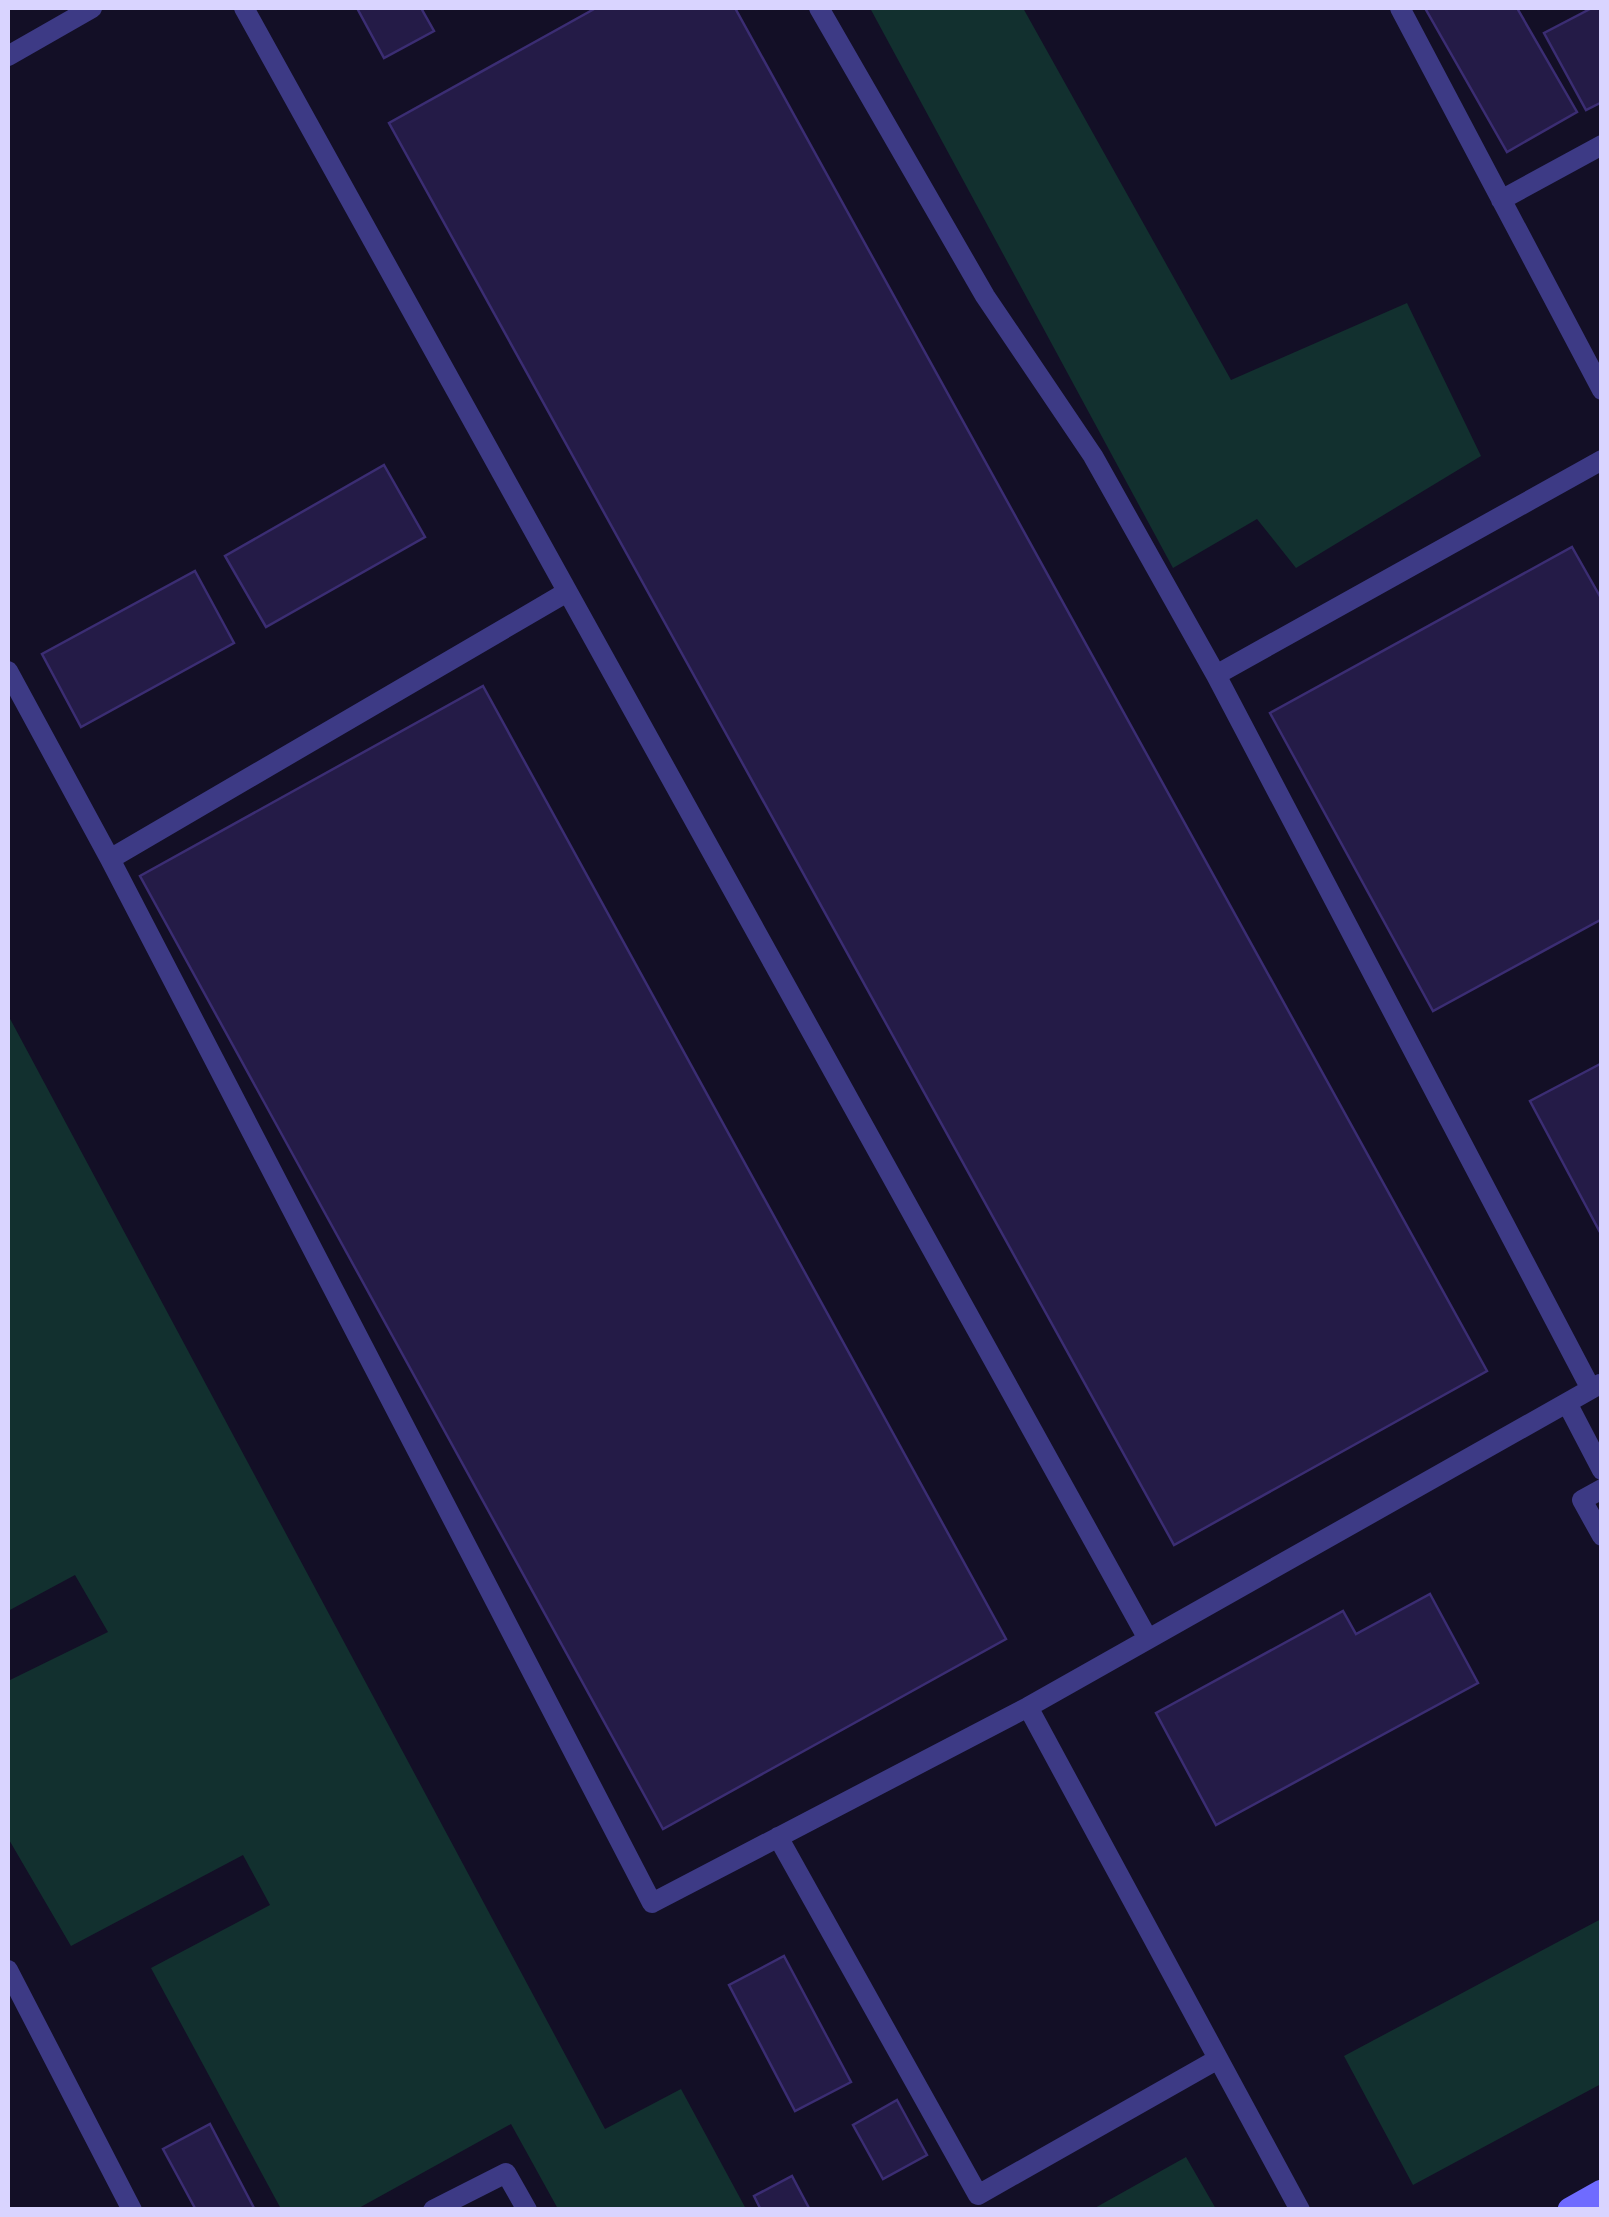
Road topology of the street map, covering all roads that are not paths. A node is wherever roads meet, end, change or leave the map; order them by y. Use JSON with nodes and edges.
{"nodes":[{"id":1,"x":92,"y":8,"type":"edge"},
{"id":2,"x":244,"y":8,"type":"edge"},
{"id":3,"x":819,"y":8,"type":"edge"},
{"id":4,"x":1400,"y":8,"type":"edge"},
{"id":5,"x":8,"y":56,"type":"edge"},
{"id":6,"x":1602,"y":145,"type":"edge"},
{"id":7,"x":1501,"y":200,"type":"junction"},
{"id":8,"x":1602,"y":390,"type":"edge"},
{"id":9,"x":1602,"y":460,"type":"edge"},
{"id":10,"x":568,"y":592,"type":"junction"},
{"id":11,"x":8,"y":671,"type":"edge"},
{"id":12,"x":1216,"y":675,"type":"junction"},
{"id":13,"x":110,"y":858,"type":"junction"},
{"id":14,"x":1596,"y":1386,"type":"edge"},
{"id":15,"x":1567,"y":1403,"type":"junction"},
{"id":16,"x":1602,"y":1470,"type":"edge"},
{"id":17,"x":1602,"y":1490,"type":"edge"},
{"id":18,"x":1602,"y":1536,"type":"edge"},
{"id":19,"x":1148,"y":1639,"type":"junction"},
{"id":20,"x":1028,"y":1707,"type":"junction"},
{"id":21,"x":778,"y":1838,"type":"junction"},
{"id":22,"x":8,"y":1970,"type":"edge"},
{"id":23,"x":1218,"y":2060,"type":"junction"},
{"id":24,"x":1602,"y":2192,"type":"edge"},
{"id":25,"x":132,"y":2210,"type":"edge"},
{"id":26,"x":433,"y":2210,"type":"edge"},
{"id":27,"x":527,"y":2210,"type":"edge"},
{"id":28,"x":1300,"y":2210,"type":"edge"},
{"id":29,"x":1570,"y":2210,"type":"edge"}],
"edges":[{"from":1,"to":5,"type":"lane"},
{"from":2,"to":10,"type":"lane"},
{"from":3,"to":12,"type":"lane"},
{"from":4,"to":7,"type":"lane"},
{"from":6,"to":7,"type":"lane"},
{"from":7,"to":8,"type":"lane"},
{"from":9,"to":12,"type":"lane"},
{"from":10,"to":13,"type":"lane"},
{"from":10,"to":19,"type":"lane"},
{"from":11,"to":13,"type":"lane"},
{"from":12,"to":14,"type":"lane"},
{"from":13,"to":21,"type":"lane"},
{"from":14,"to":15,"type":"lane"},
{"from":15,"to":16,"type":"lane"},
{"from":15,"to":19,"type":"lane"},
{"from":17,"to":18,"type":"lane"},
{"from":19,"to":20,"type":"lane"},
{"from":20,"to":21,"type":"lane"},
{"from":20,"to":23,"type":"lane"},
{"from":21,"to":23,"type":"lane"},
{"from":22,"to":25,"type":"lane"},
{"from":23,"to":28,"type":"lane"},
{"from":24,"to":29,"type":"street"},
{"from":26,"to":27,"type":"lane"}]}
